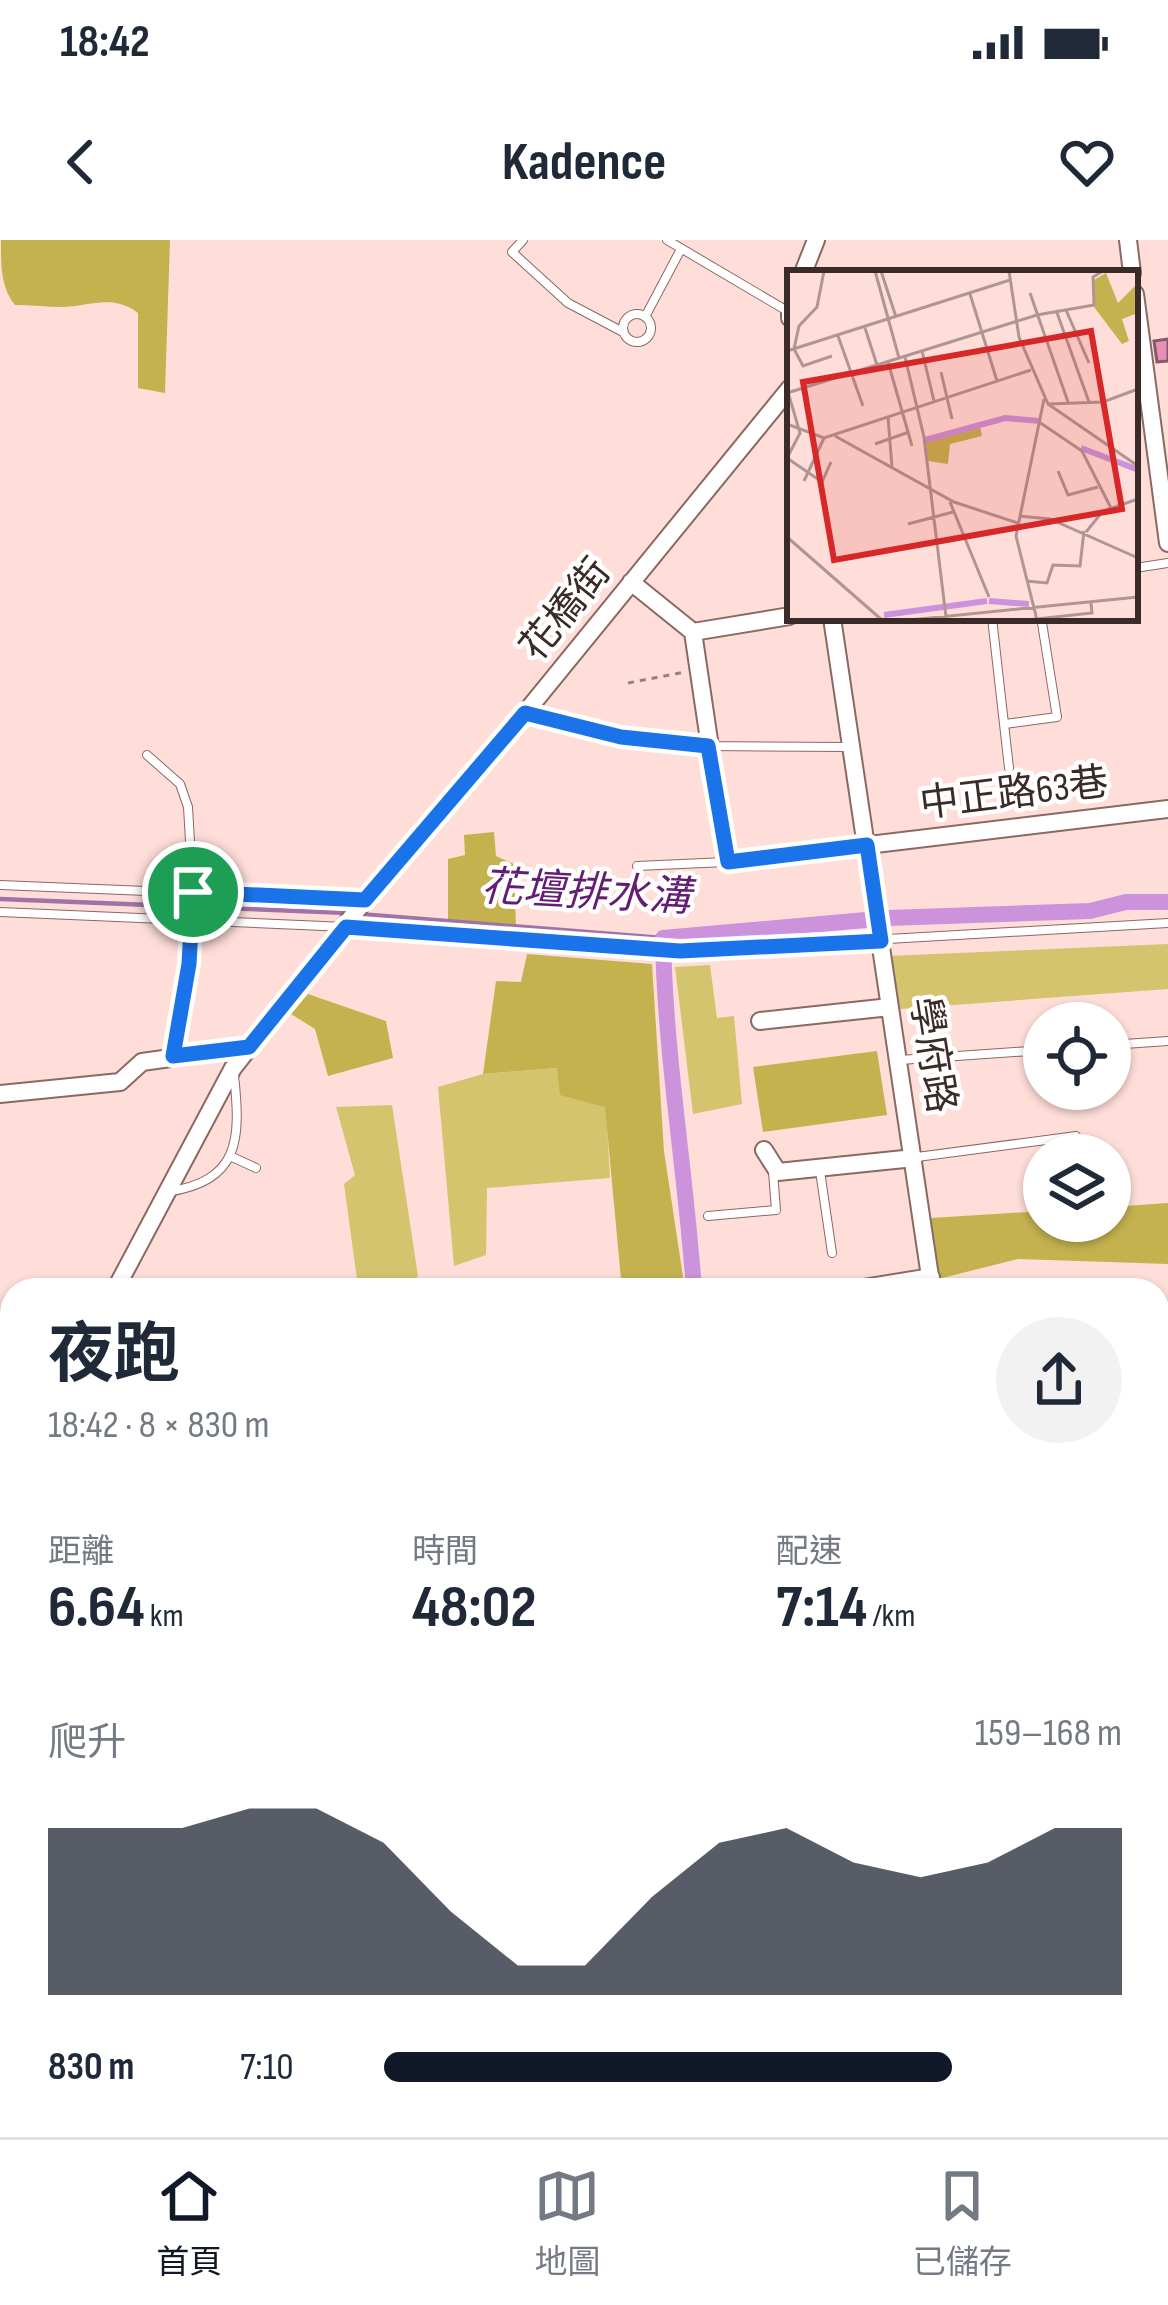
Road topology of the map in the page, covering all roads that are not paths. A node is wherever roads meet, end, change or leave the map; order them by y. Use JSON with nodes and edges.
{"nodes":[{"id":1,"x":523,"y":240,"type":"edge"},
{"id":2,"x":667,"y":240,"type":"edge"},
{"id":3,"x":816,"y":240,"type":"edge"},
{"id":4,"x":1128,"y":240,"type":"edge"},
{"id":5,"x":681,"y":249,"type":"junction"},
{"id":6,"x":804,"y":270,"type":"edge"},
{"id":7,"x":1132,"y":270,"type":"edge"},
{"id":8,"x":787,"y":312,"type":"edge"},
{"id":9,"x":644,"y":317,"type":"junction"},
{"id":10,"x":1138,"y":317,"type":"edge"},
{"id":11,"x":623,"y":332,"type":"junction"},
{"id":12,"x":787,"y":392,"type":"edge"},
{"id":13,"x":1168,"y":543,"type":"edge"},
{"id":14,"x":1168,"y":563,"type":"edge"},
{"id":15,"x":1138,"y":568,"type":"edge"},
{"id":16,"x":631,"y":582,"type":"junction"},
{"id":17,"x":787,"y":616,"type":"edge"},
{"id":18,"x":832,"y":621,"type":"edge"},
{"id":19,"x":992,"y":621,"type":"edge"},
{"id":20,"x":1042,"y":623,"type":"dead end"},
{"id":21,"x":693,"y":632,"type":"junction"},
{"id":22,"x":525,"y":713,"type":"junction"},
{"id":23,"x":1005,"y":724,"type":"junction"},
{"id":24,"x":708,"y":746,"type":"junction"},
{"id":25,"x":851,"y":746,"type":"junction"},
{"id":26,"x":148,"y":755,"type":"dead end"},
{"id":27,"x":1010,"y":768,"type":"dead end"},
{"id":28,"x":1168,"y":809,"type":"edge"},
{"id":29,"x":867,"y":845,"type":"junction"},
{"id":30,"x":728,"y":862,"type":"junction"},
{"id":31,"x":637,"y":866,"type":"dead end"},
{"id":32,"x":0,"y":884,"type":"edge"},
{"id":33,"x":193,"y":892,"type":"junction"},
{"id":34,"x":365,"y":900,"type":"junction"},
{"id":35,"x":0,"y":912,"type":"edge"},
{"id":36,"x":191,"y":920,"type":"junction"},
{"id":37,"x":1168,"y":923,"type":"edge"},
{"id":38,"x":879,"y":926,"type":"junction"},
{"id":39,"x":346,"y":927,"type":"junction"},
{"id":40,"x":890,"y":1007,"type":"junction"},
{"id":41,"x":760,"y":1022,"type":"dead end"},
{"id":42,"x":1168,"y":1041,"type":"edge"},
{"id":43,"x":1131,"y":1044,"type":"edge"},
{"id":44,"x":249,"y":1047,"type":"junction"},
{"id":45,"x":1023,"y":1051,"type":"edge"},
{"id":46,"x":173,"y":1056,"type":"junction"},
{"id":47,"x":900,"y":1060,"type":"junction"},
{"id":48,"x":233,"y":1068,"type":"junction"},
{"id":49,"x":0,"y":1094,"type":"edge"},
{"id":50,"x":1023,"y":1143,"type":"edge"},
{"id":51,"x":230,"y":1156,"type":"junction"},
{"id":52,"x":914,"y":1157,"type":"junction"},
{"id":53,"x":768,"y":1159,"type":"joint"},
{"id":54,"x":256,"y":1168,"type":"dead end"},
{"id":55,"x":820,"y":1169,"type":"junction"},
{"id":56,"x":165,"y":1193,"type":"junction"},
{"id":57,"x":708,"y":1216,"type":"dead end"},
{"id":58,"x":832,"y":1253,"type":"dead end"},
{"id":59,"x":121,"y":1278,"type":"edge"},
{"id":60,"x":931,"y":1278,"type":"edge"}],
"edges":[{"from":1,"to":11,"type":"lane"},
{"from":2,"to":5,"type":"lane"},
{"from":3,"to":6,"type":"street"},
{"from":4,"to":7,"type":"street"},
{"from":5,"to":8,"type":"lane"},
{"from":5,"to":9,"type":"lane"},
{"from":9,"to":11,"type":"lane"},
{"from":9,"to":11,"type":"lane"},
{"from":10,"to":13,"type":"street"},
{"from":12,"to":16,"type":"street","name":"花橋街"},
{"from":14,"to":15,"type":"lane"},
{"from":16,"to":21,"type":"street"},
{"from":16,"to":22,"type":"street","name":"花橋街"},
{"from":17,"to":21,"type":"street"},
{"from":18,"to":25,"type":"street","name":"學府路"},
{"from":19,"to":23,"type":"lane"},
{"from":20,"to":23,"type":"lane"},
{"from":21,"to":24,"type":"street"},
{"from":22,"to":24,"type":"lane"},
{"from":22,"to":34,"type":"street","name":"花橋街"},
{"from":23,"to":27,"type":"lane"},
{"from":24,"to":25,"type":"lane"},
{"from":24,"to":30,"type":"street"},
{"from":25,"to":29,"type":"street","name":"學府路"},
{"from":26,"to":33,"type":"lane"},
{"from":28,"to":29,"type":"street","name":"中正路63巷"},
{"from":29,"to":30,"type":"street","name":"中正路63巷"},
{"from":29,"to":38,"type":"street","name":"學府路"},
{"from":30,"to":31,"type":"lane"},
{"from":32,"to":33,"type":"lane"},
{"from":33,"to":34,"type":"lane"},
{"from":33,"to":36,"type":"lane"},
{"from":34,"to":39,"type":"street","name":"花橋街"},
{"from":35,"to":36,"type":"lane"},
{"from":36,"to":39,"type":"lane"},
{"from":36,"to":46,"type":"lane"},
{"from":37,"to":38,"type":"lane"},
{"from":38,"to":39,"type":"lane"},
{"from":38,"to":40,"type":"street","name":"學府路"},
{"from":39,"to":44,"type":"street","name":"花橋街"},
{"from":40,"to":41,"type":"street"},
{"from":40,"to":47,"type":"street","name":"學府路"},
{"from":42,"to":43,"type":"lane"},
{"from":44,"to":46,"type":"street"},
{"from":44,"to":48,"type":"street","name":"花橋街"},
{"from":45,"to":47,"type":"lane"},
{"from":46,"to":49,"type":"street"},
{"from":47,"to":52,"type":"street","name":"學府路"},
{"from":48,"to":51,"type":"lane"},
{"from":48,"to":56,"type":"street","name":"花橋街"},
{"from":50,"to":52,"type":"lane"},
{"from":51,"to":54,"type":"lane"},
{"from":51,"to":56,"type":"lane"},
{"from":52,"to":55,"type":"street"},
{"from":52,"to":60,"type":"street","name":"學府路"},
{"from":53,"to":55,"type":"street"},
{"from":53,"to":57,"type":"lane"},
{"from":55,"to":58,"type":"lane"},
{"from":56,"to":59,"type":"street","name":"花橋街"}]}
